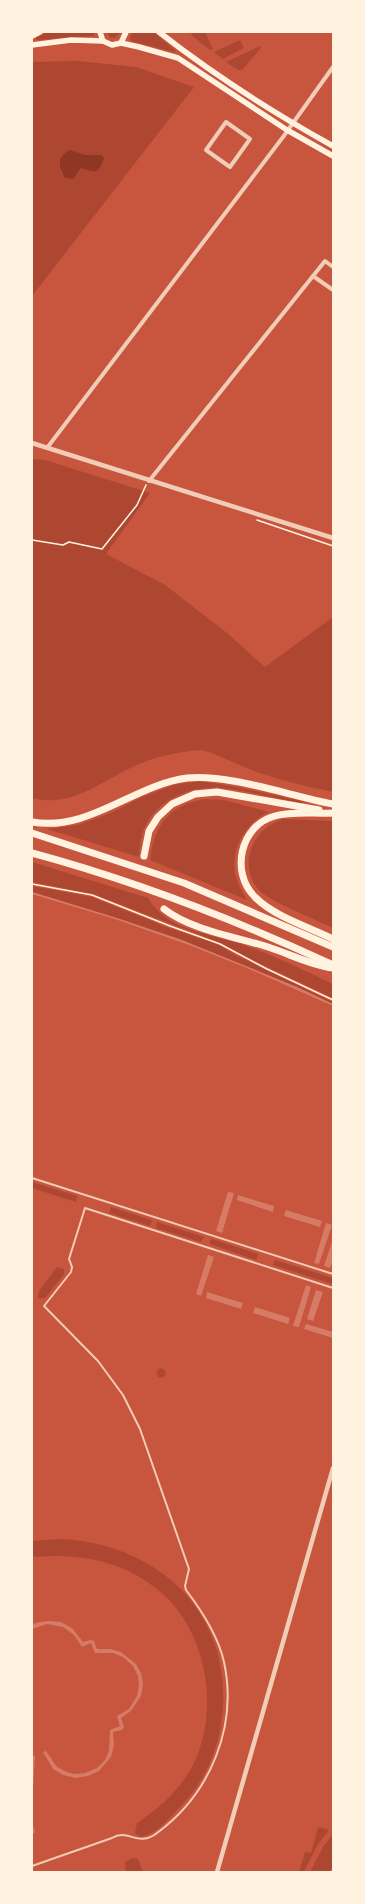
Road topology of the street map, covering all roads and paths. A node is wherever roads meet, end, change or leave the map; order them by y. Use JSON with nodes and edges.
{"nodes":[{"id":1,"x":40,"y":32,"type":"edge"},
{"id":2,"x":100,"y":32,"type":"edge"},
{"id":3,"x":126,"y":32,"type":"edge"},
{"id":4,"x":159,"y":32,"type":"edge"},
{"id":5,"x":32,"y":36,"type":"edge"},
{"id":6,"x":103,"y":41,"type":"junction"},
{"id":7,"x":121,"y":43,"type":"junction"},
{"id":8,"x":32,"y":45,"type":"edge"},
{"id":9,"x":333,"y":67,"type":"edge"},
{"id":10,"x":292,"y":123,"type":"junction"},
{"id":11,"x":287,"y":130,"type":"junction"},
{"id":12,"x":333,"y":146,"type":"edge"},
{"id":13,"x":206,"y":150,"type":"joint"},
{"id":14,"x":333,"y":156,"type":"edge"},
{"id":15,"x":333,"y":267,"type":"edge"},
{"id":16,"x":313,"y":276,"type":"junction"},
{"id":17,"x":333,"y":290,"type":"edge"},
{"id":18,"x":32,"y":443,"type":"edge"},
{"id":19,"x":47,"y":448,"type":"junction"},
{"id":20,"x":149,"y":481,"type":"junction"},
{"id":21,"x":143,"y":492,"type":"dead end"},
{"id":22,"x":333,"y":538,"type":"edge"},
{"id":23,"x":32,"y":540,"type":"edge"},
{"id":24,"x":333,"y":804,"type":"edge"},
{"id":25,"x":333,"y":813,"type":"edge"},
{"id":26,"x":32,"y":822,"type":"edge"},
{"id":27,"x":32,"y":833,"type":"edge"},
{"id":28,"x":32,"y":853,"type":"edge"},
{"id":29,"x":144,"y":856,"type":"dead end"},
{"id":30,"x":32,"y":884,"type":"edge"},
{"id":31,"x":164,"y":909,"type":"dead end"},
{"id":32,"x":333,"y":938,"type":"edge"},
{"id":33,"x":333,"y":947,"type":"edge"},
{"id":34,"x":333,"y":965,"type":"edge"},
{"id":35,"x":333,"y":968,"type":"edge"},
{"id":36,"x":333,"y":1000,"type":"edge"},
{"id":37,"x":32,"y":1178,"type":"edge"},
{"id":38,"x":333,"y":1274,"type":"edge"},
{"id":39,"x":333,"y":1288,"type":"edge"},
{"id":40,"x":333,"y":1468,"type":"edge"},
{"id":41,"x":32,"y":1866,"type":"edge"},
{"id":42,"x":216,"y":1872,"type":"edge"}],
"edges":[{"from":1,"to":5,"type":"main road"},
{"from":2,"to":6,"type":"main road"},
{"from":3,"to":7,"type":"main road"},
{"from":4,"to":10,"type":"main road"},
{"from":6,"to":7,"type":"main road"},
{"from":6,"to":8,"type":"main road"},
{"from":7,"to":11,"type":"main road"},
{"from":9,"to":10,"type":"street"},
{"from":10,"to":11,"type":"street"},
{"from":10,"to":12,"type":"main road"},
{"from":11,"to":14,"type":"main road"},
{"from":11,"to":19,"type":"street"},
{"from":13,"to":13,"type":"street"},
{"from":15,"to":16,"type":"street"},
{"from":16,"to":17,"type":"street"},
{"from":16,"to":20,"type":"street"},
{"from":18,"to":19,"type":"street"},
{"from":19,"to":20,"type":"street"},
{"from":20,"to":22,"type":"street"},
{"from":21,"to":23,"type":"path"},
{"from":24,"to":26,"type":"highway"},
{"from":25,"to":29,"type":"highway"},
{"from":25,"to":32,"type":"highway"},
{"from":27,"to":33,"type":"highway"},
{"from":28,"to":34,"type":"highway"},
{"from":30,"to":36,"type":"path"},
{"from":31,"to":35,"type":"highway"},
{"from":37,"to":38,"type":"lane"},
{"from":39,"to":41,"type":"lane"},
{"from":40,"to":42,"type":"street"}]}
